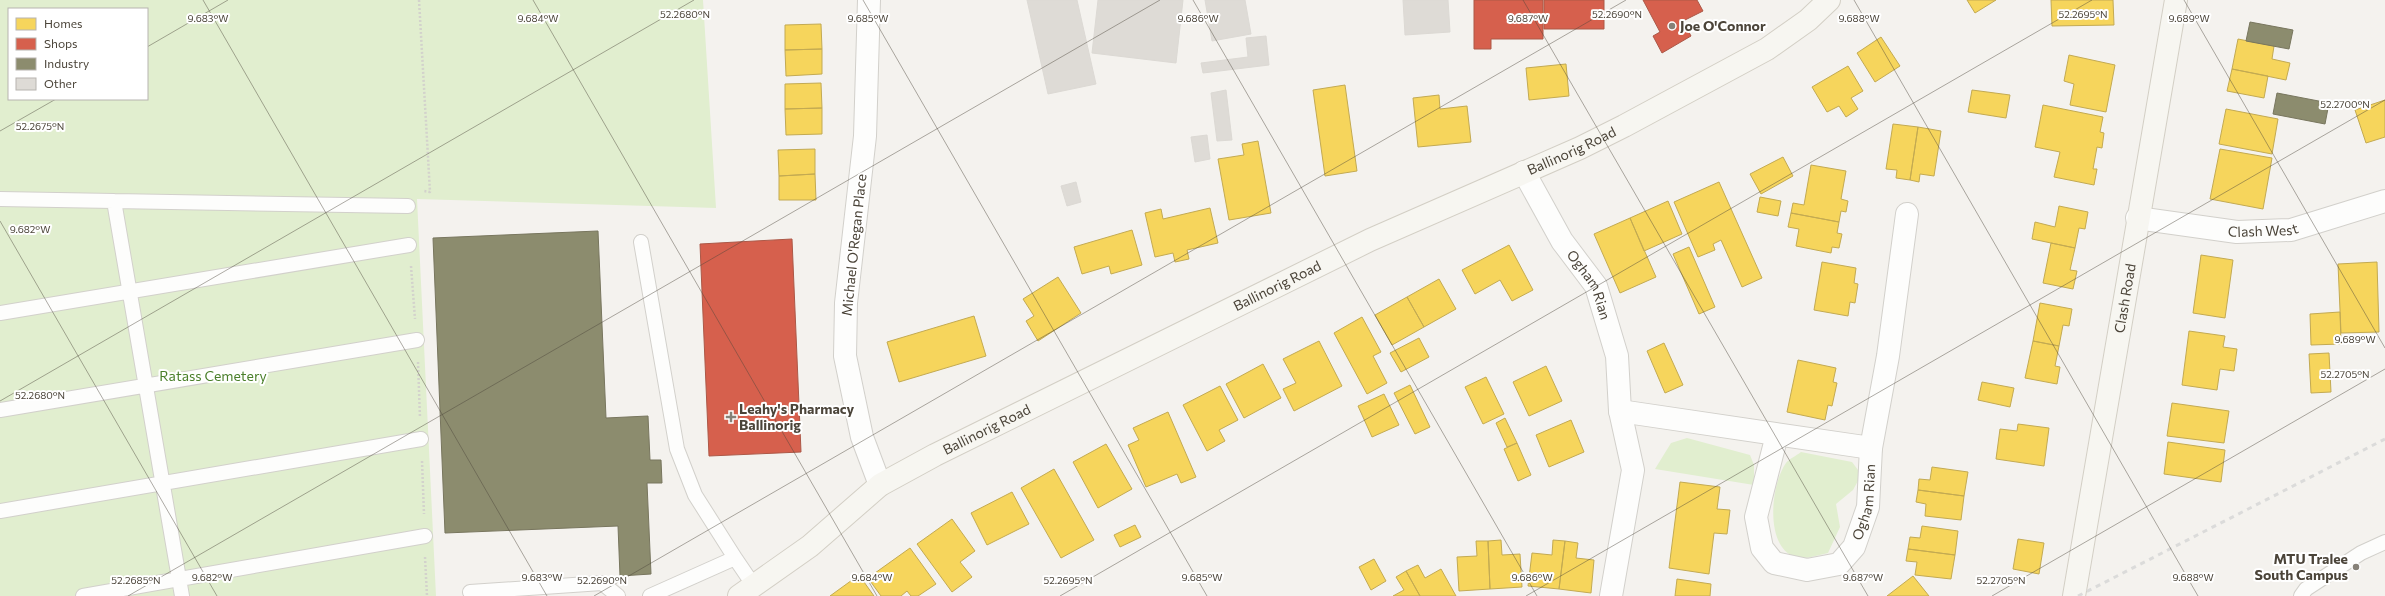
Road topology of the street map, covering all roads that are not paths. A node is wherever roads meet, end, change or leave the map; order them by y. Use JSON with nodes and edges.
{"nodes":[{"id":1,"x":869,"y":0,"type":"edge"},
{"id":2,"x":1830,"y":0,"type":"edge"},
{"id":3,"x":2176,"y":0,"type":"edge"},
{"id":4,"x":1524,"y":172,"type":"junction"},
{"id":5,"x":0,"y":199,"type":"edge"},
{"id":6,"x":114,"y":201,"type":"junction"},
{"id":7,"x":2385,"y":201,"type":"edge"},
{"id":8,"x":408,"y":206,"type":"road end"},
{"id":9,"x":1907,"y":214,"type":"dead end"},
{"id":10,"x":2137,"y":218,"type":"junction"},
{"id":11,"x":642,"y":242,"type":"dead end"},
{"id":12,"x":409,"y":245,"type":"road end"},
{"id":13,"x":129,"y":291,"type":"junction"},
{"id":14,"x":0,"y":313,"type":"edge"},
{"id":15,"x":416,"y":340,"type":"road end"},
{"id":16,"x":145,"y":386,"type":"junction"},
{"id":17,"x":0,"y":410,"type":"edge"},
{"id":18,"x":1620,"y":411,"type":"junction"},
{"id":19,"x":1777,"y":435,"type":"junction"},
{"id":20,"x":421,"y":439,"type":"road end"},
{"id":21,"x":1871,"y":448,"type":"junction"},
{"id":22,"x":162,"y":485,"type":"junction"},
{"id":23,"x":880,"y":486,"type":"junction"},
{"id":24,"x":0,"y":511,"type":"edge"},
{"id":25,"x":425,"y":536,"type":"road end"},
{"id":26,"x":2385,"y":542,"type":"edge"},
{"id":27,"x":735,"y":558,"type":"junction"},
{"id":28,"x":179,"y":581,"type":"junction"},
{"id":29,"x":747,"y":591,"type":"edge"},
{"id":30,"x":470,"y":592,"type":"dead end"},
{"id":31,"x":84,"y":596,"type":"edge"},
{"id":32,"x":182,"y":596,"type":"edge"},
{"id":33,"x":618,"y":596,"type":"edge"},
{"id":34,"x":650,"y":596,"type":"edge"},
{"id":35,"x":1611,"y":596,"type":"edge"},
{"id":36,"x":2074,"y":596,"type":"edge"},
{"id":37,"x":2301,"y":596,"type":"edge"}],
"edges":[{"from":1,"to":23,"type":"street","name":"Michael O'Regan Place"},
{"from":2,"to":4,"type":"street","name":"Ballinorig Road"},
{"from":3,"to":10,"type":"street","name":"Clash Road"},
{"from":4,"to":18,"type":"street","name":"Ogham Rian"},
{"from":4,"to":23,"type":"street","name":"Ballinorig Road"},
{"from":5,"to":6,"type":"lane"},
{"from":6,"to":8,"type":"lane"},
{"from":6,"to":13,"type":"lane"},
{"from":7,"to":10,"type":"street","name":"Clash West"},
{"from":9,"to":21,"type":"street","name":"Ogham Rian"},
{"from":10,"to":36,"type":"street","name":"Clash Road"},
{"from":11,"to":27,"type":"lane"},
{"from":12,"to":13,"type":"lane"},
{"from":13,"to":14,"type":"lane"},
{"from":13,"to":16,"type":"lane"},
{"from":15,"to":16,"type":"lane"},
{"from":16,"to":17,"type":"lane"},
{"from":16,"to":22,"type":"lane"},
{"from":18,"to":19,"type":"street","name":"Ogham Rian"},
{"from":18,"to":35,"type":"street","name":"Ogham Rian"},
{"from":19,"to":21,"type":"street","name":"Ogham Rian"},
{"from":19,"to":21,"type":"street","name":"Ogham Rian"},
{"from":20,"to":22,"type":"lane"},
{"from":22,"to":24,"type":"lane"},
{"from":22,"to":28,"type":"lane"},
{"from":23,"to":29,"type":"street","name":"Ballinorig Road"},
{"from":25,"to":28,"type":"lane"},
{"from":26,"to":37,"type":"lane"},
{"from":27,"to":29,"type":"lane"},
{"from":27,"to":34,"type":"lane"},
{"from":28,"to":31,"type":"lane"},
{"from":28,"to":32,"type":"lane"},
{"from":30,"to":33,"type":"lane"}]}
